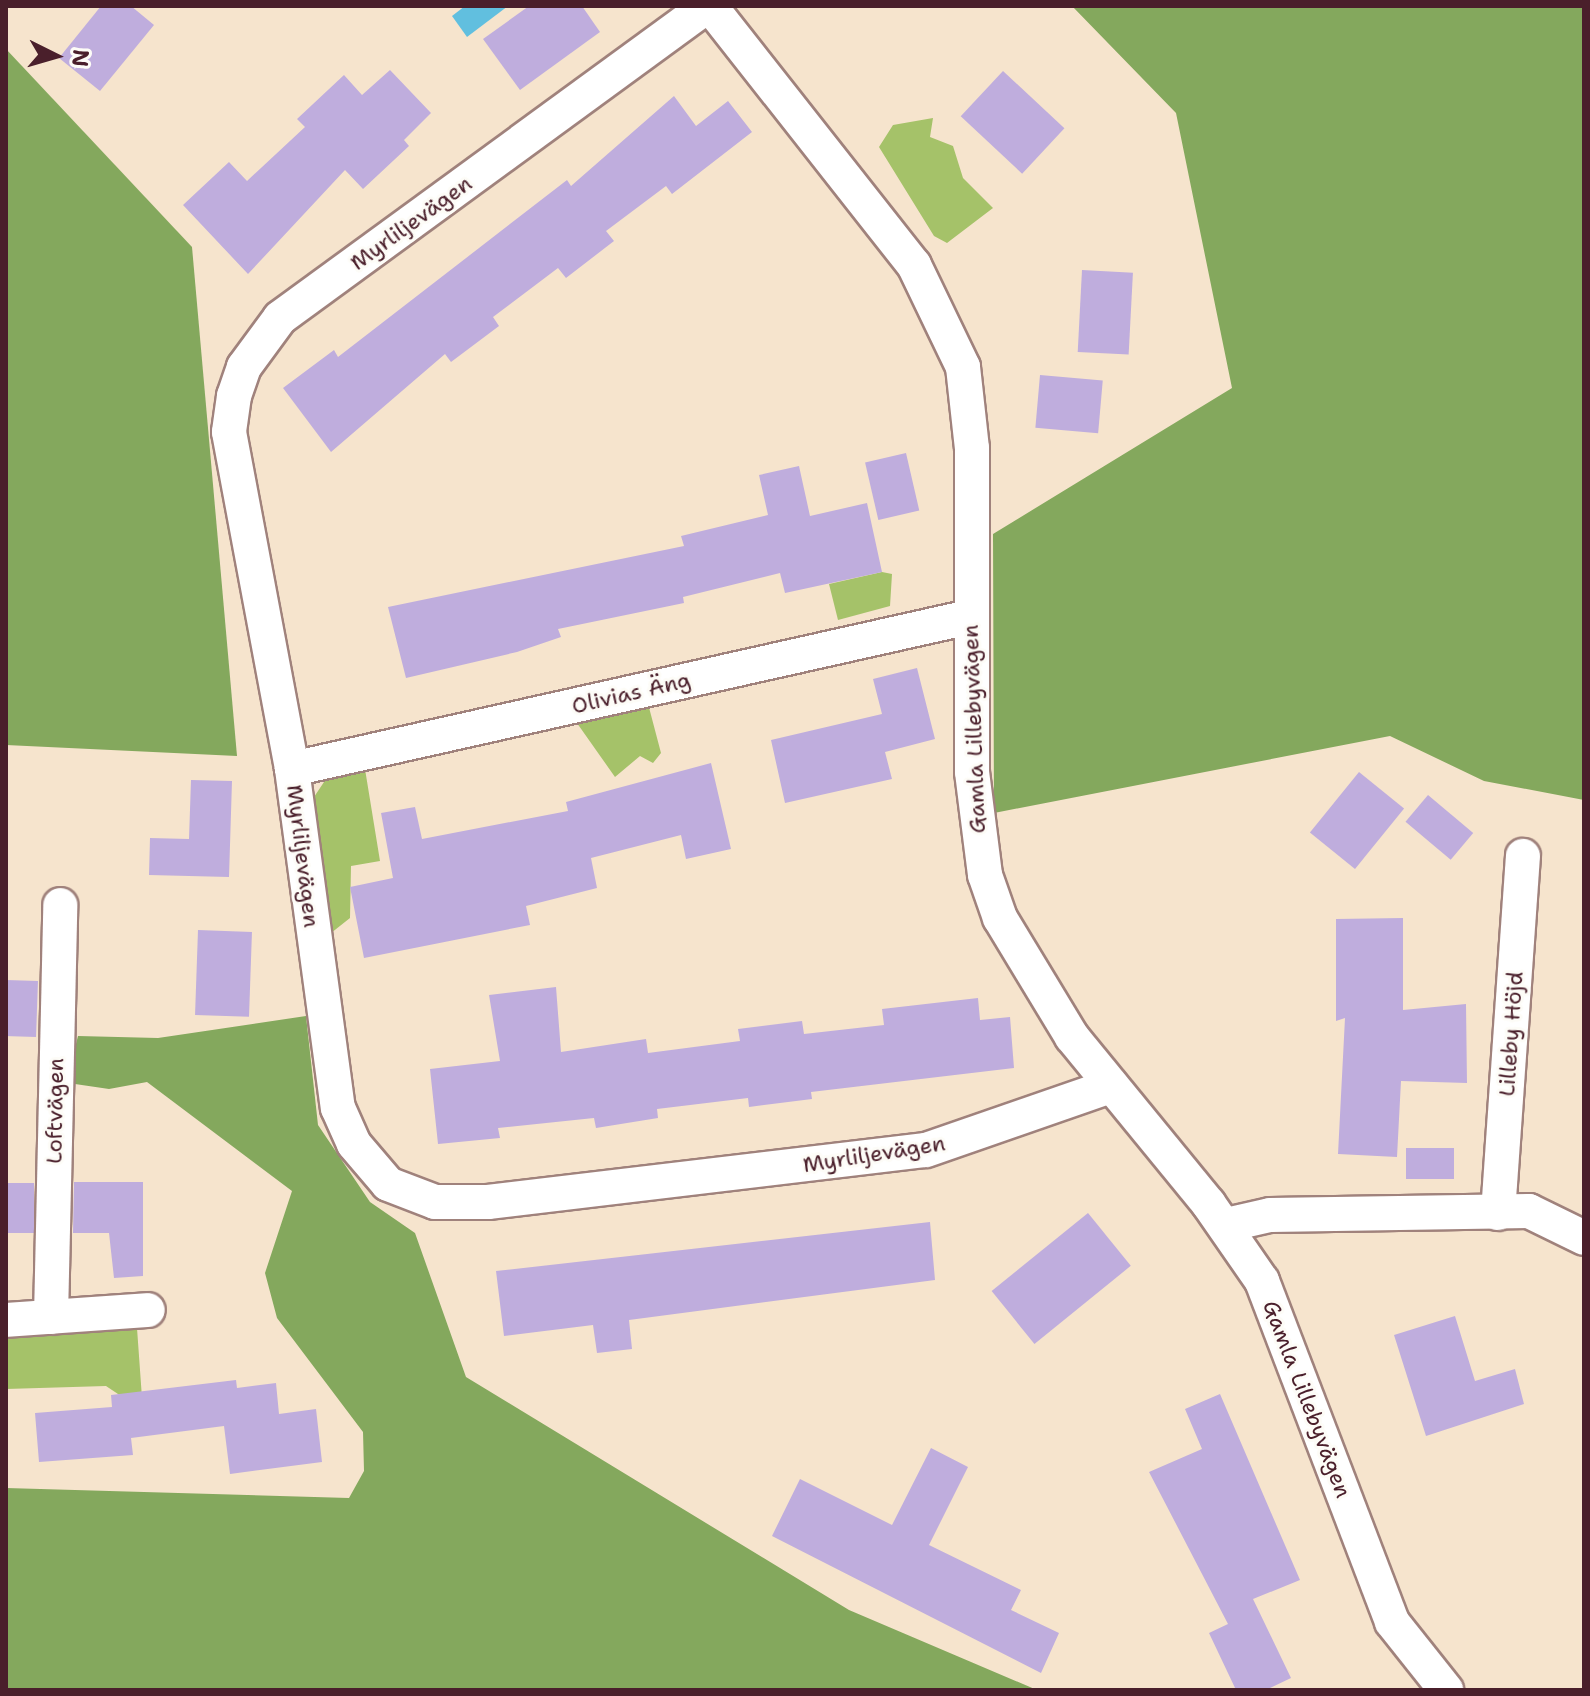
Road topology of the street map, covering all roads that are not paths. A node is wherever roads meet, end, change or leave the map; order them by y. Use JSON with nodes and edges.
{"nodes":[{"id":1,"x":709,"y":6,"type":"edge"},
{"id":2,"x":969,"y":617,"type":"junction"},
{"id":3,"x":292,"y":769,"type":"junction"},
{"id":4,"x":1523,"y":856,"type":"dead end"},
{"id":5,"x":60,"y":905,"type":"dead end"},
{"id":6,"x":1111,"y":1086,"type":"junction"},
{"id":7,"x":1498,"y":1213,"type":"junction"},
{"id":8,"x":1226,"y":1225,"type":"junction"},
{"id":9,"x":1584,"y":1238,"type":"edge"},
{"id":10,"x":148,"y":1310,"type":"dead end"},
{"id":11,"x":51,"y":1317,"type":"junction"},
{"id":12,"x":6,"y":1320,"type":"edge"},
{"id":13,"x":1446,"y":1690,"type":"edge"}],
"edges":[{"from":1,"to":2,"type":"street","name":"Gamla Lillebyvägen"},
{"from":1,"to":3,"type":"street","name":"Myrliljevägen"},
{"from":2,"to":3,"type":"street","name":"Olivias Äng"},
{"from":2,"to":6,"type":"street","name":"Gamla Lillebyvägen"},
{"from":3,"to":6,"type":"street","name":"Myrliljevägen"},
{"from":4,"to":7,"type":"street","name":"Lilleby Höjd"},
{"from":5,"to":11,"type":"street","name":"Loftvägen"},
{"from":6,"to":8,"type":"street","name":"Gamla Lillebyvägen"},
{"from":7,"to":8,"type":"street"},
{"from":7,"to":9,"type":"street"},
{"from":8,"to":13,"type":"street","name":"Gamla Lillebyvägen"},
{"from":10,"to":11,"type":"street"},
{"from":11,"to":12,"type":"street"}]}
